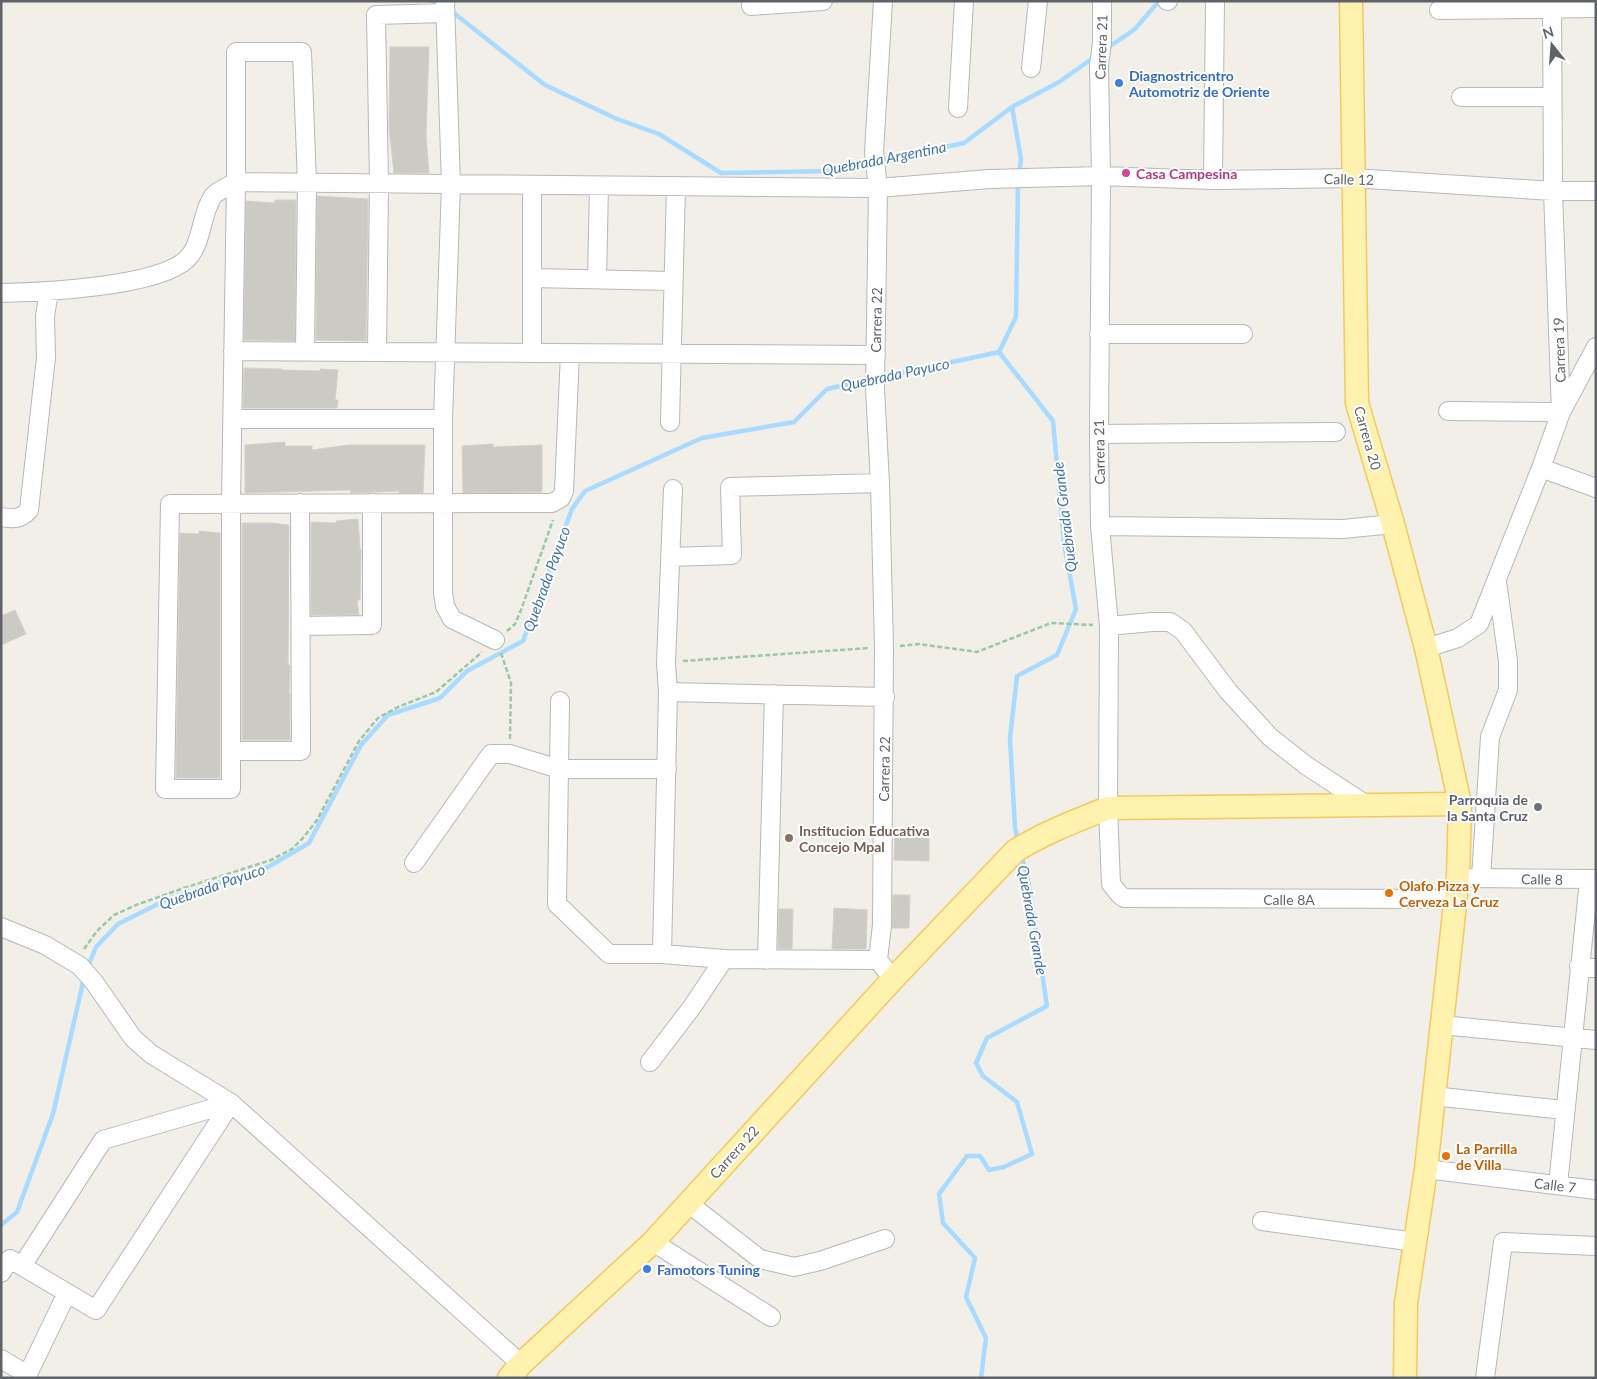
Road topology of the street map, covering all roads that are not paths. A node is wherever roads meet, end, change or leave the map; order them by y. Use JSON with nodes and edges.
{"nodes":[{"id":1,"x":823,"y":1,"type":"edge"},
{"id":2,"x":883,"y":1,"type":"edge"},
{"id":3,"x":964,"y":1,"type":"edge"},
{"id":4,"x":1038,"y":1,"type":"edge"},
{"id":5,"x":1102,"y":1,"type":"edge"},
{"id":6,"x":1215,"y":1,"type":"edge"},
{"id":7,"x":1350,"y":1,"type":"edge"},
{"id":8,"x":780,"y":2,"type":"edge"},
{"id":9,"x":1552,"y":5,"type":"edge"},
{"id":10,"x":751,"y":6,"type":"dead end"},
{"id":11,"x":445,"y":7,"type":"edge"},
{"id":12,"x":1596,"y":8,"type":"edge"},
{"id":13,"x":1439,"y":10,"type":"dead end"},
{"id":14,"x":1031,"y":68,"type":"dead end"},
{"id":15,"x":1461,"y":97,"type":"dead end"},
{"id":16,"x":1552,"y":97,"type":"junction"},
{"id":17,"x":958,"y":108,"type":"dead end"},
{"id":18,"x":1101,"y":176,"type":"junction"},
{"id":19,"x":1353,"y":178,"type":"junction"},
{"id":20,"x":1213,"y":180,"type":"junction"},
{"id":21,"x":236,"y":182,"type":"junction"},
{"id":22,"x":307,"y":183,"type":"junction"},
{"id":23,"x":379,"y":184,"type":"junction"},
{"id":24,"x":451,"y":185,"type":"junction"},
{"id":25,"x":532,"y":186,"type":"junction"},
{"id":26,"x":599,"y":186,"type":"junction"},
{"id":27,"x":676,"y":187,"type":"junction"},
{"id":28,"x":878,"y":188,"type":"junction"},
{"id":29,"x":1553,"y":191,"type":"junction"},
{"id":30,"x":1596,"y":191,"type":"edge"},
{"id":31,"x":532,"y":278,"type":"junction"},
{"id":32,"x":596,"y":279,"type":"junction"},
{"id":33,"x":672,"y":281,"type":"junction"},
{"id":34,"x":49,"y":291,"type":"junction"},
{"id":35,"x":1,"y":293,"type":"edge"},
{"id":36,"x":1099,"y":334,"type":"junction"},
{"id":37,"x":1243,"y":334,"type":"dead end"},
{"id":38,"x":1596,"y":347,"type":"edge"},
{"id":39,"x":233,"y":351,"type":"junction"},
{"id":40,"x":304,"y":352,"type":"junction"},
{"id":41,"x":377,"y":352,"type":"junction"},
{"id":42,"x":446,"y":352,"type":"junction"},
{"id":43,"x":532,"y":353,"type":"junction"},
{"id":44,"x":570,"y":353,"type":"junction"},
{"id":45,"x":671,"y":354,"type":"junction"},
{"id":46,"x":876,"y":362,"type":"junction"},
{"id":47,"x":1448,"y":411,"type":"dead end"},
{"id":48,"x":1561,"y":412,"type":"junction"},
{"id":49,"x":443,"y":419,"type":"junction"},
{"id":50,"x":234,"y":420,"type":"junction"},
{"id":51,"x":670,"y":422,"type":"dead end"},
{"id":52,"x":1336,"y":432,"type":"dead end"},
{"id":53,"x":1099,"y":434,"type":"junction"},
{"id":54,"x":1541,"y":468,"type":"junction"},
{"id":55,"x":880,"y":483,"type":"junction"},
{"id":56,"x":1596,"y":488,"type":"edge"},
{"id":57,"x":673,"y":489,"type":"dead end"},
{"id":58,"x":231,"y":503,"type":"junction"},
{"id":59,"x":300,"y":503,"type":"junction"},
{"id":60,"x":372,"y":503,"type":"junction"},
{"id":61,"x":443,"y":504,"type":"junction"},
{"id":62,"x":1,"y":516,"type":"edge"},
{"id":63,"x":1393,"y":524,"type":"junction"},
{"id":64,"x":1100,"y":526,"type":"junction"},
{"id":65,"x":670,"y":557,"type":"junction"},
{"id":66,"x":1497,"y":579,"type":"junction"},
{"id":67,"x":301,"y":626,"type":"junction"},
{"id":68,"x":1109,"y":626,"type":"junction"},
{"id":69,"x":497,"y":644,"type":"road end"},
{"id":70,"x":1426,"y":648,"type":"junction"},
{"id":71,"x":668,"y":692,"type":"junction"},
{"id":72,"x":774,"y":694,"type":"junction"},
{"id":73,"x":885,"y":697,"type":"junction"},
{"id":74,"x":560,"y":701,"type":"dead end"},
{"id":75,"x":231,"y":751,"type":"junction"},
{"id":76,"x":559,"y":769,"type":"junction"},
{"id":77,"x":667,"y":769,"type":"junction"},
{"id":78,"x":1460,"y":804,"type":"junction"},
{"id":79,"x":1368,"y":806,"type":"junction"},
{"id":80,"x":1108,"y":808,"type":"junction"},
{"id":81,"x":414,"y":863,"type":"dead end"},
{"id":82,"x":1481,"y":878,"type":"junction"},
{"id":83,"x":1592,"y":880,"type":"edge"},
{"id":84,"x":1457,"y":888,"type":"junction"},
{"id":85,"x":1124,"y":898,"type":"joint"},
{"id":86,"x":1,"y":927,"type":"edge"},
{"id":87,"x":662,"y":954,"type":"junction"},
{"id":88,"x":724,"y":959,"type":"junction"},
{"id":89,"x":767,"y":960,"type":"junction"},
{"id":90,"x":878,"y":960,"type":"junction"},
{"id":91,"x":1588,"y":967,"type":"edge"},
{"id":92,"x":892,"y":979,"type":"junction"},
{"id":93,"x":1442,"y":1025,"type":"junction"},
{"id":94,"x":1572,"y":1038,"type":"junction"},
{"id":95,"x":1596,"y":1040,"type":"edge"},
{"id":96,"x":650,"y":1062,"type":"dead end"},
{"id":97,"x":1433,"y":1096,"type":"junction"},
{"id":98,"x":231,"y":1103,"type":"junction"},
{"id":99,"x":1564,"y":1110,"type":"junction"},
{"id":100,"x":1426,"y":1170,"type":"junction"},
{"id":101,"x":1558,"y":1185,"type":"junction"},
{"id":102,"x":1596,"y":1190,"type":"edge"},
{"id":103,"x":688,"y":1203,"type":"junction"},
{"id":104,"x":1262,"y":1221,"type":"dead end"},
{"id":105,"x":885,"y":1238,"type":"dead end"},
{"id":106,"x":653,"y":1242,"type":"junction"},
{"id":107,"x":1415,"y":1242,"type":"junction"},
{"id":108,"x":1596,"y":1246,"type":"edge"},
{"id":109,"x":22,"y":1266,"type":"junction"},
{"id":110,"x":1,"y":1273,"type":"edge"},
{"id":111,"x":67,"y":1293,"type":"junction"},
{"id":112,"x":771,"y":1317,"type":"dead end"},
{"id":113,"x":1,"y":1359,"type":"edge"},
{"id":114,"x":515,"y":1371,"type":"edge"},
{"id":115,"x":27,"y":1376,"type":"edge"},
{"id":116,"x":1405,"y":1378,"type":"edge"},
{"id":117,"x":1485,"y":1378,"type":"edge"}],
"edges":[{"from":1,"to":8,"type":"street"},
{"from":2,"to":28,"type":"street","name":"Carrera 22"},
{"from":3,"to":17,"type":"street"},
{"from":4,"to":14,"type":"street"},
{"from":5,"to":18,"type":"street","name":"Carrera 21"},
{"from":6,"to":20,"type":"street"},
{"from":7,"to":19,"type":"main road","name":"Carrera 20"},
{"from":8,"to":10,"type":"street"},
{"from":9,"to":12,"type":"street"},
{"from":9,"to":13,"type":"street"},
{"from":9,"to":16,"type":"street","name":"Carrera 19"},
{"from":11,"to":23,"type":"street"},
{"from":11,"to":24,"type":"street"},
{"from":15,"to":16,"type":"street"},
{"from":16,"to":29,"type":"street","name":"Carrera 19"},
{"from":18,"to":20,"type":"street","name":"Calle 12"},
{"from":18,"to":28,"type":"street","name":"Calle 12"},
{"from":18,"to":36,"type":"street","name":"Carrera 21"},
{"from":19,"to":20,"type":"street","name":"Calle 12"},
{"from":19,"to":29,"type":"street","name":"Calle 12"},
{"from":19,"to":63,"type":"main road","name":"Carrera 20"},
{"from":21,"to":22,"type":"street","name":"Calle 12"},
{"from":21,"to":22,"type":"street"},
{"from":21,"to":34,"type":"street"},
{"from":21,"to":39,"type":"street"},
{"from":22,"to":23,"type":"street","name":"Calle 12"},
{"from":22,"to":40,"type":"street"},
{"from":23,"to":24,"type":"street","name":"Calle 12"},
{"from":23,"to":41,"type":"street"},
{"from":24,"to":25,"type":"street","name":"Calle 12"},
{"from":24,"to":42,"type":"street"},
{"from":25,"to":26,"type":"street","name":"Calle 12"},
{"from":25,"to":31,"type":"street"},
{"from":26,"to":27,"type":"street","name":"Calle 12"},
{"from":26,"to":32,"type":"street"},
{"from":27,"to":28,"type":"street","name":"Calle 12"},
{"from":27,"to":33,"type":"street"},
{"from":28,"to":46,"type":"street","name":"Carrera 22"},
{"from":29,"to":30,"type":"street","name":"Calle 12"},
{"from":29,"to":48,"type":"street","name":"Carrera 19"},
{"from":31,"to":32,"type":"street"},
{"from":31,"to":43,"type":"street"},
{"from":32,"to":33,"type":"street"},
{"from":33,"to":45,"type":"street"},
{"from":34,"to":35,"type":"street"},
{"from":34,"to":62,"type":"street"},
{"from":36,"to":37,"type":"street"},
{"from":36,"to":53,"type":"street","name":"Carrera 21"},
{"from":38,"to":48,"type":"street"},
{"from":39,"to":40,"type":"street"},
{"from":39,"to":50,"type":"street"},
{"from":40,"to":41,"type":"street"},
{"from":41,"to":42,"type":"street"},
{"from":42,"to":43,"type":"street"},
{"from":42,"to":49,"type":"street"},
{"from":43,"to":44,"type":"street"},
{"from":44,"to":45,"type":"street"},
{"from":44,"to":61,"type":"street"},
{"from":45,"to":46,"type":"street"},
{"from":45,"to":51,"type":"street"},
{"from":46,"to":55,"type":"street","name":"Carrera 22"},
{"from":47,"to":48,"type":"street"},
{"from":48,"to":54,"type":"street","name":"Carrera 19"},
{"from":49,"to":50,"type":"street"},
{"from":49,"to":61,"type":"street"},
{"from":50,"to":58,"type":"street"},
{"from":52,"to":53,"type":"street"},
{"from":53,"to":64,"type":"street","name":"Carrera 21"},
{"from":54,"to":56,"type":"street"},
{"from":54,"to":66,"type":"street","name":"Carrera 19"},
{"from":55,"to":65,"type":"street"},
{"from":55,"to":73,"type":"street","name":"Carrera 22"},
{"from":57,"to":65,"type":"street"},
{"from":58,"to":59,"type":"street"},
{"from":58,"to":75,"type":"street"},
{"from":58,"to":75,"type":"street"},
{"from":59,"to":60,"type":"street"},
{"from":59,"to":67,"type":"street"},
{"from":60,"to":61,"type":"street"},
{"from":60,"to":67,"type":"street"},
{"from":61,"to":69,"type":"street"},
{"from":63,"to":64,"type":"street"},
{"from":63,"to":70,"type":"main road","name":"Carrera 20"},
{"from":64,"to":68,"type":"street","name":"Carrera 21"},
{"from":65,"to":71,"type":"street"},
{"from":66,"to":70,"type":"street","name":"Carrera 19"},
{"from":66,"to":82,"type":"street"},
{"from":67,"to":75,"type":"street"},
{"from":68,"to":79,"type":"street"},
{"from":68,"to":80,"type":"street","name":"Carrera 21"},
{"from":70,"to":78,"type":"main road","name":"Carrera 20"},
{"from":71,"to":72,"type":"street"},
{"from":71,"to":77,"type":"street"},
{"from":72,"to":73,"type":"street"},
{"from":72,"to":89,"type":"street"},
{"from":73,"to":90,"type":"street","name":"Carrera 22"},
{"from":74,"to":76,"type":"street"},
{"from":76,"to":77,"type":"street"},
{"from":76,"to":81,"type":"street"},
{"from":76,"to":87,"type":"street"},
{"from":77,"to":87,"type":"street"},
{"from":78,"to":79,"type":"main road"},
{"from":78,"to":84,"type":"main road","name":"Carrera 20"},
{"from":79,"to":80,"type":"main road"},
{"from":80,"to":85,"type":"street","name":"Carrera 21"},
{"from":80,"to":92,"type":"main road","name":"Carrera 22"},
{"from":82,"to":83,"type":"street","name":"Calle 8"},
{"from":82,"to":84,"type":"street","name":"Calle 8"},
{"from":83,"to":91,"type":"street"},
{"from":84,"to":85,"type":"street","name":"Calle 8A"},
{"from":84,"to":93,"type":"main road","name":"Carrera 20"},
{"from":86,"to":98,"type":"street"},
{"from":87,"to":88,"type":"street"},
{"from":88,"to":89,"type":"street"},
{"from":88,"to":96,"type":"street"},
{"from":89,"to":90,"type":"street"},
{"from":90,"to":92,"type":"street"},
{"from":91,"to":94,"type":"street"},
{"from":92,"to":103,"type":"main road","name":"Carrera 22"},
{"from":93,"to":94,"type":"street"},
{"from":93,"to":97,"type":"main road","name":"Carrera 20"},
{"from":94,"to":95,"type":"street"},
{"from":94,"to":99,"type":"street"},
{"from":97,"to":99,"type":"street"},
{"from":97,"to":100,"type":"main road","name":"Carrera 20"},
{"from":98,"to":109,"type":"street"},
{"from":98,"to":111,"type":"street"},
{"from":98,"to":114,"type":"street"},
{"from":99,"to":101,"type":"street"},
{"from":100,"to":101,"type":"street","name":"Calle 7"},
{"from":100,"to":107,"type":"main road","name":"Carrera 20"},
{"from":101,"to":102,"type":"street","name":"Calle 7"},
{"from":103,"to":105,"type":"street"},
{"from":103,"to":106,"type":"main road","name":"Carrera 22"},
{"from":104,"to":107,"type":"street"},
{"from":106,"to":112,"type":"street"},
{"from":106,"to":114,"type":"main road","name":"Carrera 22"},
{"from":107,"to":116,"type":"main road","name":"Carrera 20"},
{"from":108,"to":117,"type":"street"},
{"from":109,"to":110,"type":"street"},
{"from":109,"to":111,"type":"street"},
{"from":111,"to":115,"type":"street"},
{"from":113,"to":115,"type":"street"}]}
